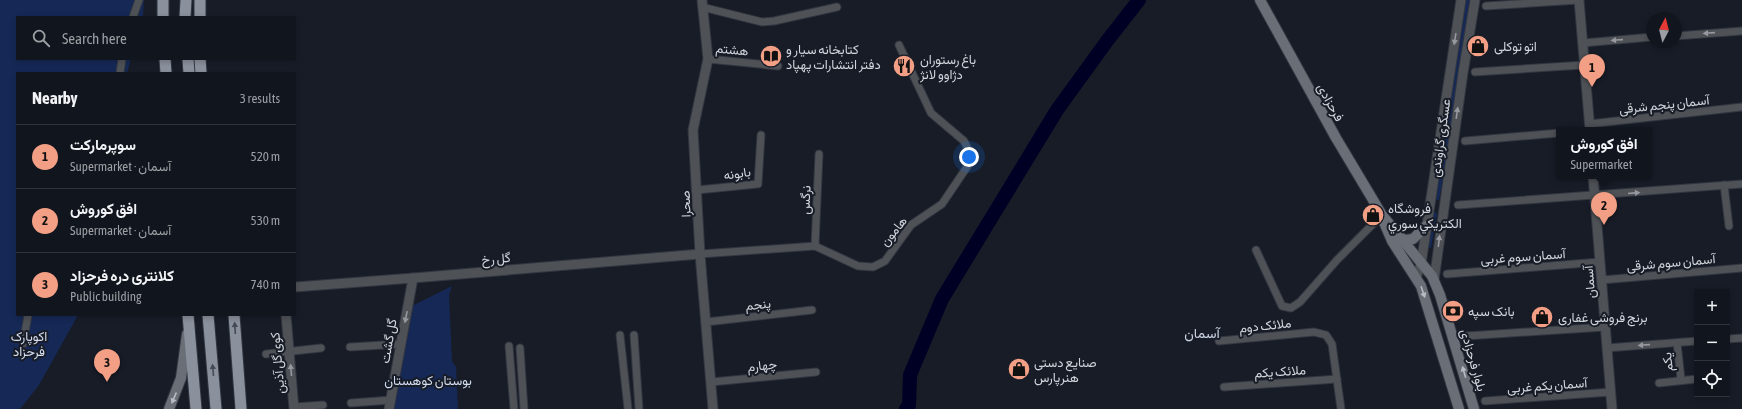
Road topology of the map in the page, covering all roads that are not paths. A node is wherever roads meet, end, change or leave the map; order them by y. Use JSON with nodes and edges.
{"nodes":[{"id":1,"x":139,"y":0,"type":"edge"},
{"id":2,"x":163,"y":0,"type":"edge"},
{"id":3,"x":186,"y":0,"type":"edge"},
{"id":4,"x":200,"y":0,"type":"edge"},
{"id":5,"x":1260,"y":0,"type":"edge"},
{"id":6,"x":1461,"y":0,"type":"edge"},
{"id":7,"x":1475,"y":0,"type":"edge"},
{"id":8,"x":1579,"y":0,"type":"edge"},
{"id":9,"x":702,"y":4,"type":"edge"},
{"id":10,"x":1486,"y":6,"type":"dead end"},
{"id":11,"x":837,"y":7,"type":"dead end"},
{"id":12,"x":133,"y":16,"type":"edge"},
{"id":13,"x":163,"y":16,"type":"edge"},
{"id":14,"x":185,"y":16,"type":"edge"},
{"id":15,"x":200,"y":16,"type":"edge"},
{"id":16,"x":1742,"y":30,"type":"edge"},
{"id":17,"x":1682,"y":35,"type":"edge"},
{"id":18,"x":1646,"y":38,"type":"edge"},
{"id":19,"x":1583,"y":43,"type":"junction"},
{"id":20,"x":899,"y":45,"type":"dead end"},
{"id":21,"x":708,"y":59,"type":"junction"},
{"id":22,"x":122,"y":60,"type":"edge"},
{"id":23,"x":165,"y":60,"type":"edge"},
{"id":24,"x":188,"y":60,"type":"edge"},
{"id":25,"x":200,"y":60,"type":"edge"},
{"id":26,"x":1584,"y":65,"type":"junction"},
{"id":27,"x":778,"y":66,"type":"dead end"},
{"id":28,"x":120,"y":72,"type":"edge"},
{"id":29,"x":166,"y":72,"type":"edge"},
{"id":30,"x":188,"y":72,"type":"edge"},
{"id":31,"x":201,"y":72,"type":"edge"},
{"id":32,"x":1475,"y":72,"type":"dead end"},
{"id":33,"x":1742,"y":107,"type":"edge"},
{"id":34,"x":1589,"y":127,"type":"edge"},
{"id":35,"x":1556,"y":133,"type":"edge"},
{"id":36,"x":761,"y":135,"type":"dead end"},
{"id":37,"x":1465,"y":141,"type":"dead end"},
{"id":38,"x":819,"y":154,"type":"dead end"},
{"id":39,"x":1593,"y":179,"type":"edge"},
{"id":40,"x":1742,"y":184,"type":"edge"},
{"id":41,"x":1724,"y":185,"type":"junction"},
{"id":42,"x":697,"y":190,"type":"junction"},
{"id":43,"x":1595,"y":196,"type":"junction"},
{"id":44,"x":1430,"y":205,"type":"junction"},
{"id":45,"x":1458,"y":205,"type":"dead end"},
{"id":46,"x":1444,"y":206,"type":"junction"},
{"id":47,"x":1382,"y":215,"type":"junction"},
{"id":48,"x":1426,"y":226,"type":"junction"},
{"id":49,"x":1729,"y":226,"type":"dead end"},
{"id":50,"x":1399,"y":237,"type":"junction"},
{"id":51,"x":815,"y":246,"type":"junction"},
{"id":52,"x":1256,"y":250,"type":"dead end"},
{"id":53,"x":700,"y":254,"type":"junction"},
{"id":54,"x":1600,"y":262,"type":"junction"},
{"id":55,"x":1421,"y":264,"type":"junction"},
{"id":56,"x":1742,"y":268,"type":"edge"},
{"id":57,"x":1447,"y":274,"type":"dead end"},
{"id":58,"x":413,"y":278,"type":"junction"},
{"id":59,"x":1416,"y":278,"type":"junction"},
{"id":60,"x":1434,"y":280,"type":"junction"},
{"id":61,"x":1602,"y":280,"type":"junction"},
{"id":62,"x":296,"y":287,"type":"edge"},
{"id":63,"x":812,"y":310,"type":"dead end"},
{"id":64,"x":28,"y":316,"type":"edge"},
{"id":65,"x":208,"y":316,"type":"edge"},
{"id":66,"x":234,"y":316,"type":"edge"},
{"id":67,"x":286,"y":316,"type":"edge"},
{"id":68,"x":188,"y":317,"type":"edge"},
{"id":69,"x":706,"y":322,"type":"junction"},
{"id":70,"x":1605,"y":327,"type":"junction"},
{"id":71,"x":620,"y":335,"type":"dead end"},
{"id":72,"x":634,"y":335,"type":"dead end"},
{"id":73,"x":1466,"y":336,"type":"dead end"},
{"id":74,"x":1742,"y":338,"type":"edge"},
{"id":75,"x":1730,"y":339,"type":"edge"},
{"id":76,"x":1219,"y":341,"type":"dead end"},
{"id":77,"x":1694,"y":342,"type":"edge"},
{"id":78,"x":1677,"y":343,"type":"junction"},
{"id":79,"x":22,"y":344,"type":"dead end"},
{"id":80,"x":400,"y":344,"type":"junction"},
{"id":81,"x":509,"y":346,"type":"dead end"},
{"id":82,"x":350,"y":347,"type":"dead end"},
{"id":83,"x":321,"y":348,"type":"dead end"},
{"id":84,"x":520,"y":348,"type":"dead end"},
{"id":85,"x":1607,"y":348,"type":"junction"},
{"id":86,"x":289,"y":351,"type":"junction"},
{"id":87,"x":266,"y":354,"type":"dead end"},
{"id":88,"x":816,"y":372,"type":"dead end"},
{"id":89,"x":1337,"y":379,"type":"junction"},
{"id":90,"x":1681,"y":379,"type":"junction"},
{"id":91,"x":1694,"y":379,"type":"edge"},
{"id":92,"x":711,"y":382,"type":"junction"},
{"id":93,"x":1659,"y":383,"type":"dead end"},
{"id":94,"x":1224,"y":387,"type":"dead end"},
{"id":95,"x":1610,"y":392,"type":"junction"},
{"id":96,"x":1485,"y":401,"type":"dead end"},
{"id":97,"x":351,"y":403,"type":"dead end"},
{"id":98,"x":390,"y":404,"type":"edge"},
{"id":99,"x":323,"y":405,"type":"dead end"},
{"id":100,"x":294,"y":408,"type":"edge"},
{"id":101,"x":170,"y":409,"type":"edge"},
{"id":102,"x":196,"y":409,"type":"edge"},
{"id":103,"x":216,"y":409,"type":"edge"},
{"id":104,"x":241,"y":409,"type":"edge"},
{"id":105,"x":514,"y":409,"type":"edge"},
{"id":106,"x":524,"y":409,"type":"edge"},
{"id":107,"x":628,"y":409,"type":"edge"},
{"id":108,"x":639,"y":409,"type":"edge"},
{"id":109,"x":713,"y":409,"type":"edge"},
{"id":110,"x":1340,"y":409,"type":"edge"},
{"id":111,"x":1459,"y":409,"type":"edge"},
{"id":112,"x":1474,"y":409,"type":"edge"},
{"id":113,"x":1612,"y":409,"type":"edge"}],
"edges":[{"from":1,"to":12,"type":"street"},
{"from":2,"to":13,"type":"highway"},
{"from":3,"to":14,"type":"highway"},
{"from":4,"to":15,"type":"highway"},
{"from":5,"to":47,"type":"main road","name":"فرحزادی"},
{"from":6,"to":44,"type":"street","name":"عسگری گراوندی","one_way":true},
{"from":46,"to":7,"type":"street","name":"عسگری گراوندی","one_way":true},
{"from":8,"to":10,"type":"street"},
{"from":8,"to":19,"type":"street"},
{"from":9,"to":11,"type":"street"},
{"from":9,"to":21,"type":"street","name":"صحرا"},
{"from":16,"to":17,"type":"street","one_way":true},
{"from":18,"to":19,"type":"street","one_way":true},
{"from":19,"to":26,"type":"street"},
{"from":20,"to":51,"type":"street","name":"هامون"},
{"from":21,"to":27,"type":"street","name":"هشتم"},
{"from":21,"to":42,"type":"street","name":"صحرا"},
{"from":22,"to":28,"type":"street"},
{"from":23,"to":29,"type":"highway"},
{"from":24,"to":30,"type":"highway"},
{"from":25,"to":31,"type":"highway"},
{"from":26,"to":32,"type":"street"},
{"from":26,"to":34,"type":"street"},
{"from":33,"to":34,"type":"street","name":"آسمان پنجم شرقی"},
{"from":35,"to":37,"type":"street"},
{"from":36,"to":42,"type":"street","name":"بابونه"},
{"from":38,"to":51,"type":"street","name":"نرگس"},
{"from":39,"to":43,"type":"street","name":"آسمان"},
{"from":40,"to":41,"type":"street"},
{"from":43,"to":41,"type":"street","one_way":true},
{"from":41,"to":49,"type":"street"},
{"from":42,"to":53,"type":"street","name":"صحرا"},
{"from":43,"to":45,"type":"street"},
{"from":43,"to":54,"type":"street","name":"آسمان"},
{"from":44,"to":46,"type":"street"},
{"from":44,"to":48,"type":"street","name":"عسگری گراوندی"},
{"from":60,"to":46,"type":"street","name":"عسگری گراوندی","one_way":true},
{"from":47,"to":50,"type":"main road","name":"بلوار فرحزادی"},
{"from":47,"to":52,"type":"street"},
{"from":47,"to":59,"type":"main road"},
{"from":48,"to":50,"type":"main road"},
{"from":48,"to":55,"type":"street","name":"عسگری گراوندی"},
{"from":50,"to":55,"type":"main road","name":"بلوار فرحزادی"},
{"from":51,"to":53,"type":"street","name":"هامون"},
{"from":53,"to":58,"type":"street","name":"گل رخ"},
{"from":53,"to":69,"type":"street","name":"صحرا"},
{"from":54,"to":57,"type":"street","name":"آسمان سوم غربی"},
{"from":54,"to":61,"type":"street","name":"آسمان"},
{"from":55,"to":59,"type":"street","name":"عسگری گراوندی"},
{"from":55,"to":60,"type":"main road","name":"بلوار فرحزادی"},
{"from":56,"to":61,"type":"street","name":"آسمان سوم شرقی"},
{"from":58,"to":62,"type":"street","name":"گل رخ"},
{"from":58,"to":80,"type":"street","name":"گل گشت","one_way":true},
{"from":59,"to":111,"type":"main road","one_way":true},
{"from":112,"to":60,"type":"main road","name":"بلوار فرحزادی","one_way":true},
{"from":61,"to":70,"type":"street","name":"آسمان"},
{"from":63,"to":69,"type":"street","name":"پنجم"},
{"from":64,"to":79,"type":"street"},
{"from":103,"to":65,"type":"highway","one_way":true},
{"from":104,"to":66,"type":"highway","one_way":true},
{"from":67,"to":86,"type":"street","name":"کوی گل آذین"},
{"from":68,"to":101,"type":"main road","one_way":true},
{"from":68,"to":102,"type":"highway"},
{"from":69,"to":92,"type":"street","name":"صحرا"},
{"from":70,"to":73,"type":"street"},
{"from":70,"to":85,"type":"street","name":"آسمان"},
{"from":71,"to":107,"type":"street"},
{"from":72,"to":108,"type":"street"},
{"from":74,"to":75,"type":"street"},
{"from":76,"to":89,"type":"street","name":"ملائک دوم"},
{"from":77,"to":78,"type":"street"},
{"from":78,"to":85,"type":"street","one_way":true},
{"from":78,"to":90,"type":"street","name":"یکم"},
{"from":80,"to":82,"type":"street"},
{"from":80,"to":98,"type":"street","name":"گل گشت"},
{"from":81,"to":105,"type":"street"},
{"from":83,"to":86,"type":"street"},
{"from":84,"to":106,"type":"street"},
{"from":85,"to":95,"type":"street","name":"آسمان"},
{"from":86,"to":87,"type":"street"},
{"from":100,"to":86,"type":"street","name":"کوی گل آذین","one_way":true},
{"from":88,"to":92,"type":"street","name":"چهارم"},
{"from":89,"to":94,"type":"street","name":"ملائک یکم"},
{"from":89,"to":110,"type":"street"},
{"from":90,"to":91,"type":"street","name":"یکم"},
{"from":90,"to":93,"type":"street","name":"یکم"},
{"from":92,"to":109,"type":"street","name":"صحرا"},
{"from":95,"to":96,"type":"street","name":"آسمان یکم غربی"},
{"from":95,"to":113,"type":"street","name":"آسمان"},
{"from":97,"to":98,"type":"street"},
{"from":99,"to":100,"type":"street"}]}
